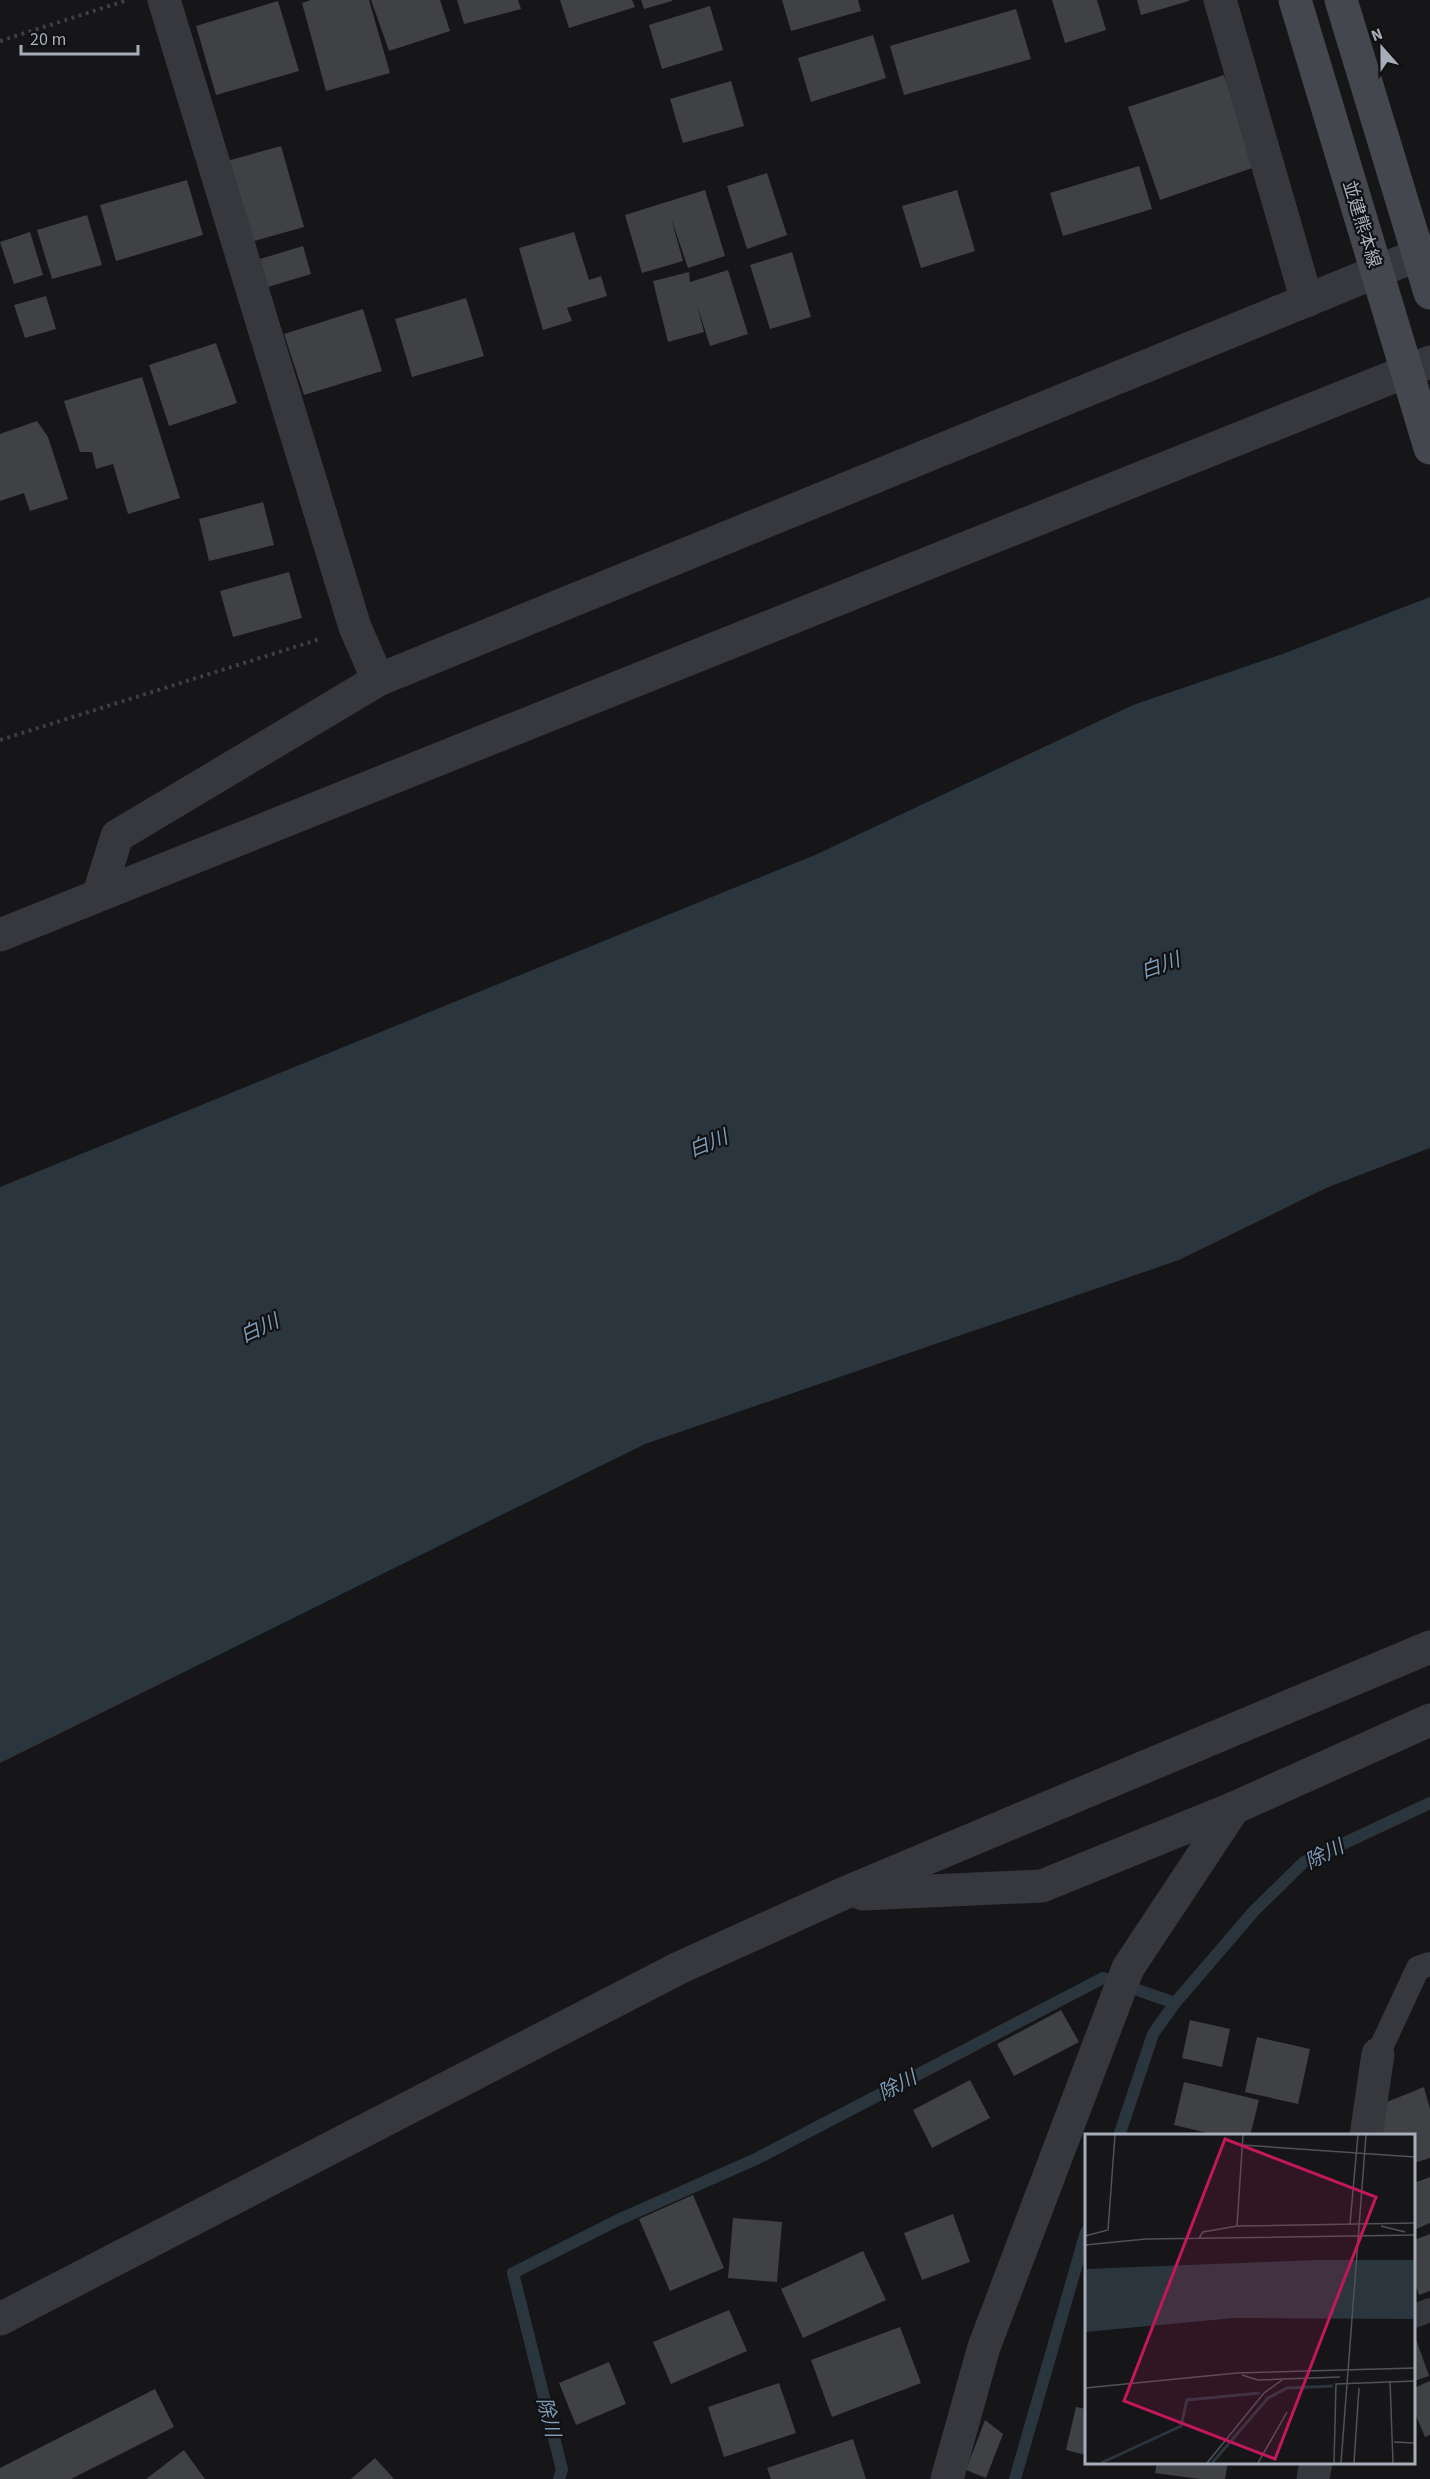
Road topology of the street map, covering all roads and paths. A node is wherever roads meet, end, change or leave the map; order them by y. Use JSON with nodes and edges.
{"nodes":[{"id":1,"x":129,"y":0,"type":"edge"},
{"id":2,"x":164,"y":0,"type":"edge"},
{"id":3,"x":1220,"y":0,"type":"edge"},
{"id":4,"x":1295,"y":0,"type":"edge"},
{"id":5,"x":1341,"y":0,"type":"edge"},
{"id":6,"x":0,"y":41,"type":"edge"},
{"id":7,"x":1430,"y":250,"type":"edge"},
{"id":8,"x":1430,"y":293,"type":"edge"},
{"id":9,"x":1306,"y":301,"type":"junction"},
{"id":10,"x":1430,"y":362,"type":"edge"},
{"id":11,"x":1430,"y":448,"type":"edge"},
{"id":12,"x":355,"y":627,"type":"junction"},
{"id":13,"x":378,"y":680,"type":"junction"},
{"id":14,"x":0,"y":740,"type":"edge"},
{"id":15,"x":99,"y":894,"type":"junction"},
{"id":16,"x":0,"y":935,"type":"edge"},
{"id":17,"x":1430,"y":1647,"type":"edge"},
{"id":18,"x":1430,"y":1720,"type":"edge"},
{"id":19,"x":1234,"y":1808,"type":"junction"},
{"id":20,"x":840,"y":1894,"type":"junction"},
{"id":21,"x":1430,"y":1964,"type":"edge"},
{"id":22,"x":1377,"y":2054,"type":"joint"},
{"id":23,"x":1366,"y":2134,"type":"edge"},
{"id":24,"x":1430,"y":2310,"type":"edge"},
{"id":25,"x":1415,"y":2315,"type":"edge"},
{"id":26,"x":0,"y":2319,"type":"edge"},
{"id":27,"x":1316,"y":2464,"type":"edge"},
{"id":28,"x":947,"y":2479,"type":"edge"},
{"id":29,"x":1313,"y":2479,"type":"edge"}],
"edges":[{"from":1,"to":6,"type":"path"},
{"from":2,"to":12,"type":"street"},
{"from":3,"to":9,"type":"street"},
{"from":4,"to":11,"type":"main road","name":"並建熊本線","bridge":true},
{"from":5,"to":8,"type":"main road","bridge":true},
{"from":7,"to":9,"type":"street"},
{"from":9,"to":13,"type":"street"},
{"from":10,"to":15,"type":"street"},
{"from":12,"to":13,"type":"street"},
{"from":12,"to":14,"type":"path"},
{"from":13,"to":15,"type":"street"},
{"from":15,"to":16,"type":"street"},
{"from":17,"to":20,"type":"street"},
{"from":18,"to":19,"type":"street"},
{"from":19,"to":20,"type":"street"},
{"from":19,"to":28,"type":"street"},
{"from":20,"to":26,"type":"street"},
{"from":21,"to":22,"type":"lane"},
{"from":22,"to":23,"type":"street"},
{"from":24,"to":25,"type":"lane"},
{"from":27,"to":29,"type":"street"}]}
